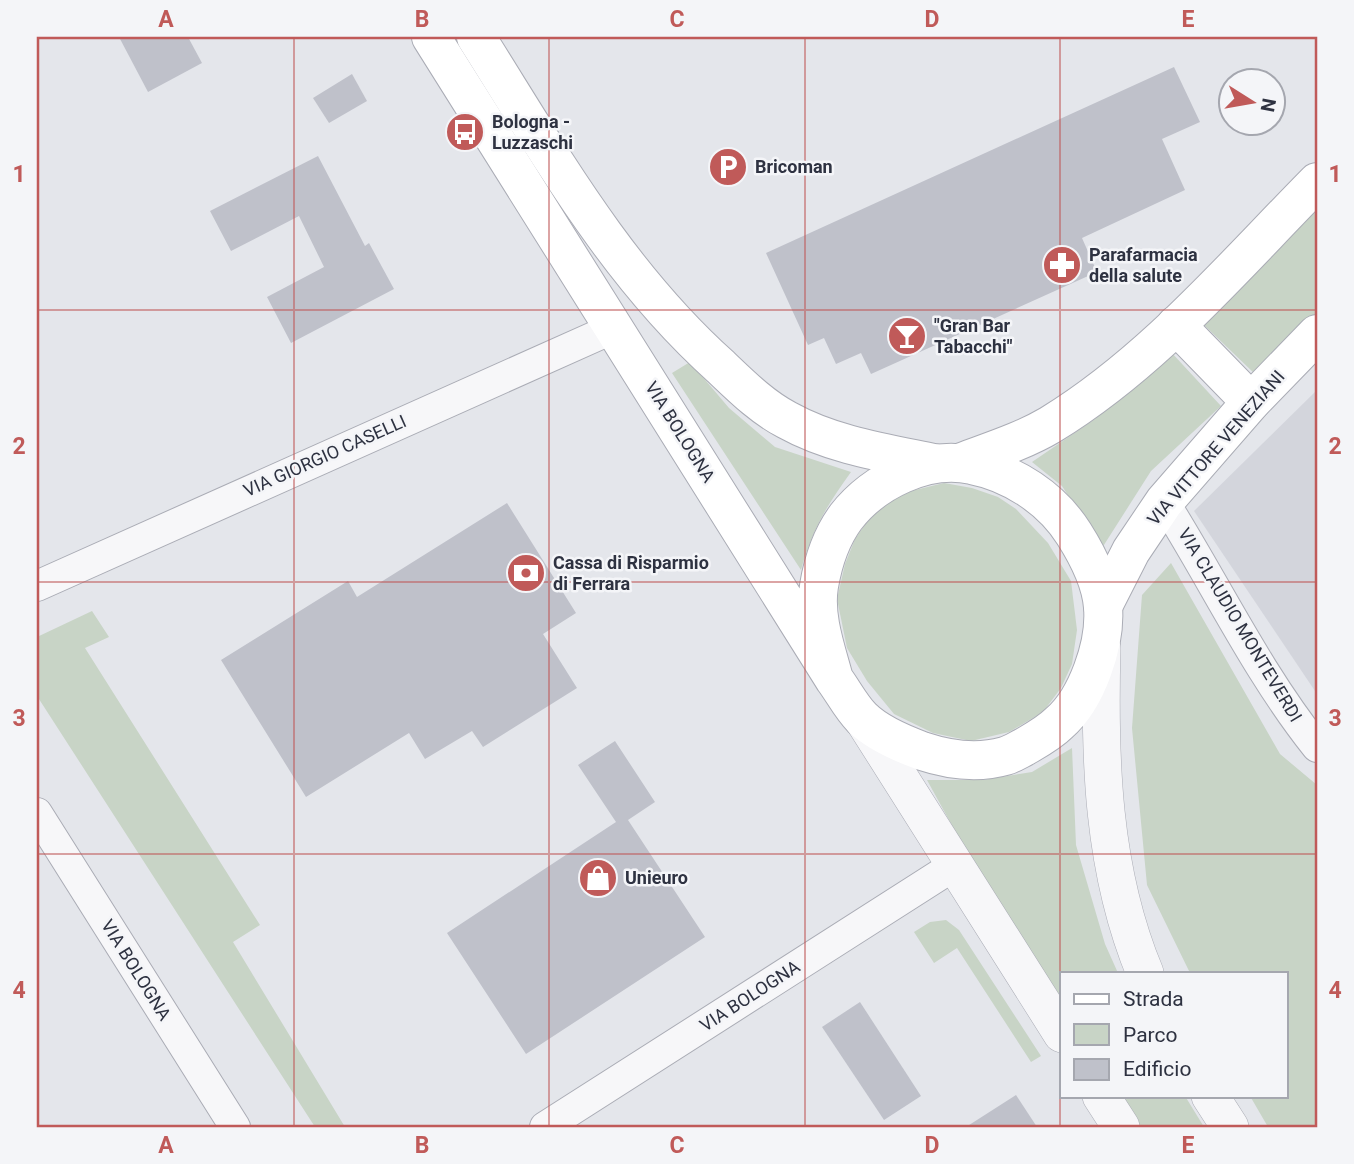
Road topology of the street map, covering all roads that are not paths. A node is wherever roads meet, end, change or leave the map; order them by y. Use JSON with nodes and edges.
{"nodes":[{"id":1,"x":431,"y":37,"type":"edge"},
{"id":2,"x":476,"y":37,"type":"edge"},
{"id":3,"x":1317,"y":182,"type":"edge"},
{"id":4,"x":1176,"y":325,"type":"junction"},
{"id":5,"x":614,"y":328,"type":"junction"},
{"id":6,"x":1317,"y":334,"type":"edge"},
{"id":7,"x":699,"y":347,"type":"junction"},
{"id":8,"x":1251,"y":402,"type":"junction"},
{"id":9,"x":949,"y":463,"type":"junction"},
{"id":10,"x":1164,"y":502,"type":"junction"},
{"id":11,"x":37,"y":586,"type":"edge"},
{"id":12,"x":1103,"y":623,"type":"junction"},
{"id":13,"x":834,"y":679,"type":"junction"},
{"id":14,"x":862,"y":718,"type":"junction"},
{"id":15,"x":1317,"y":747,"type":"edge"},
{"id":16,"x":37,"y":813,"type":"edge"},
{"id":17,"x":955,"y":864,"type":"junction"},
{"id":18,"x":1145,"y":972,"type":"edge"},
{"id":19,"x":1060,"y":1031,"type":"edge"},
{"id":20,"x":1102,"y":1098,"type":"edge"},
{"id":21,"x":1211,"y":1098,"type":"edge"},
{"id":22,"x":235,"y":1127,"type":"edge"},
{"id":23,"x":545,"y":1127,"type":"edge"},
{"id":24,"x":1121,"y":1127,"type":"edge"},
{"id":25,"x":1230,"y":1127,"type":"edge"}],
"edges":[{"from":1,"to":5,"type":"main road","name":"VIA BOLOGNA"},
{"from":2,"to":7,"type":"main road"},
{"from":3,"to":4,"type":"main road"},
{"from":4,"to":8,"type":"main road"},
{"from":4,"to":9,"type":"main road"},
{"from":5,"to":7,"type":"main road"},
{"from":5,"to":11,"type":"street","name":"VIA GIORGIO CASELLI"},
{"from":5,"to":13,"type":"main road","name":"VIA BOLOGNA"},
{"from":6,"to":8,"type":"main road","name":"VIA VITTORE VENEZIANI"},
{"from":7,"to":9,"type":"main road"},
{"from":8,"to":10,"type":"main road","name":"VIA VITTORE VENEZIANI"},
{"from":9,"to":12,"type":"main road"},
{"from":9,"to":13,"type":"main road","name":"VIA BOLOGNA"},
{"from":10,"to":12,"type":"main road","name":"VIA VITTORE VENEZIANI"},
{"from":10,"to":15,"type":"street","name":"VIA CLAUDIO MONTEVERDI"},
{"from":12,"to":14,"type":"main road","name":"VIA BOLOGNA"},
{"from":12,"to":18,"type":"street"},
{"from":13,"to":14,"type":"main road","name":"VIA BOLOGNA"},
{"from":14,"to":17,"type":"street","name":"VIA BOLOGNA"},
{"from":16,"to":22,"type":"street","name":"VIA BOLOGNA"},
{"from":17,"to":19,"type":"street","name":"VIA BOLOGNA"},
{"from":17,"to":23,"type":"street","name":"VIA BOLOGNA"},
{"from":20,"to":24,"type":"street"},
{"from":21,"to":25,"type":"street"}]}
